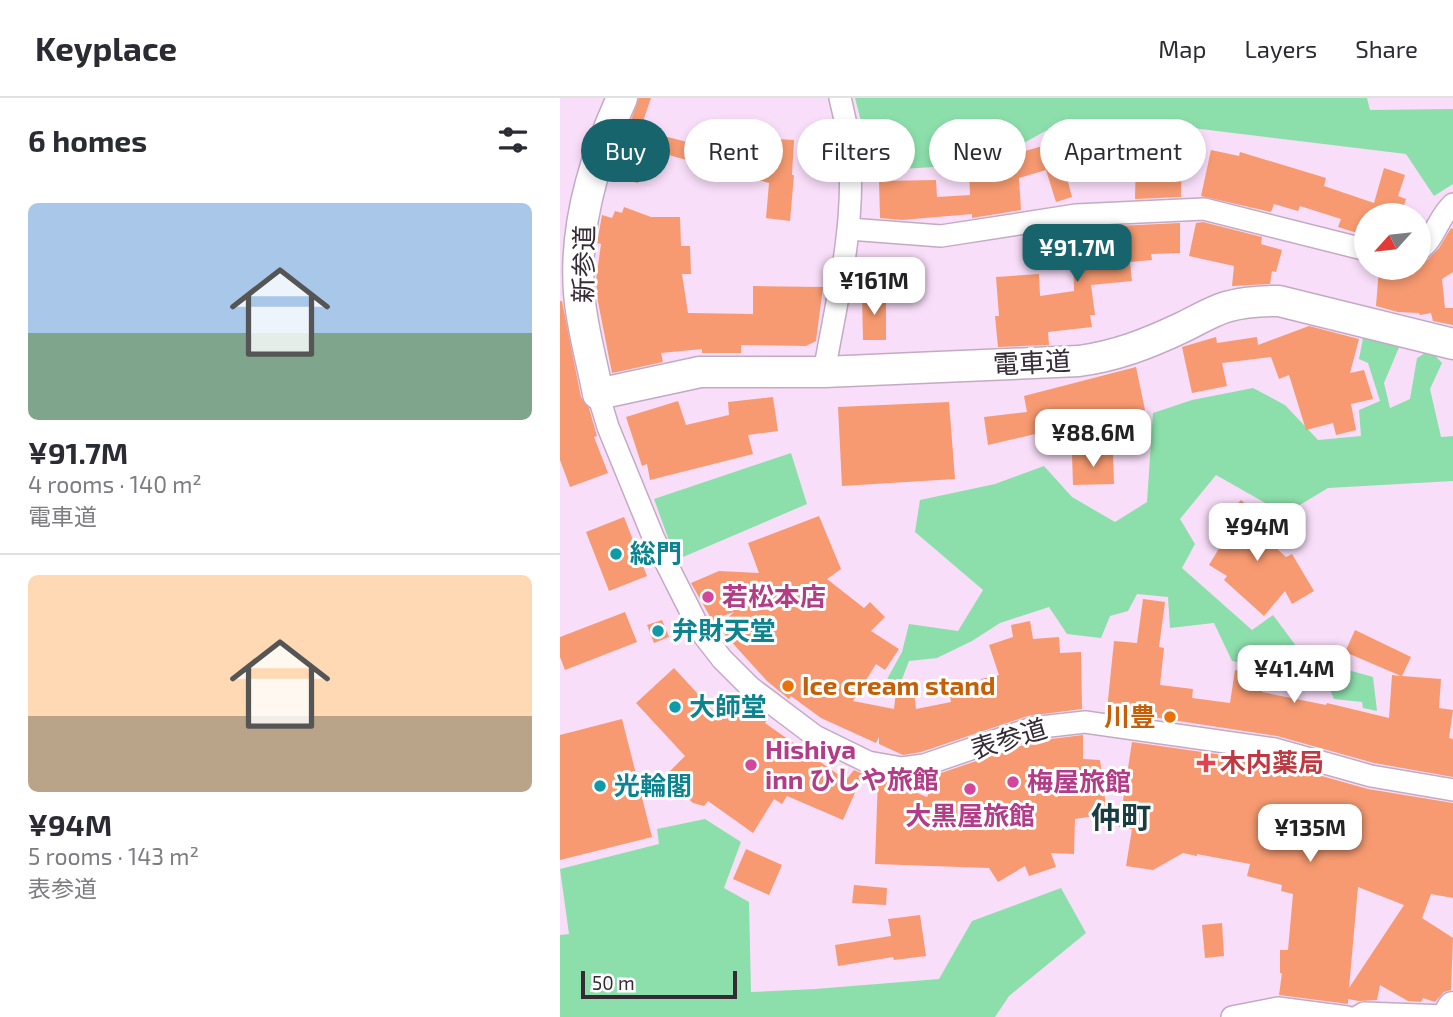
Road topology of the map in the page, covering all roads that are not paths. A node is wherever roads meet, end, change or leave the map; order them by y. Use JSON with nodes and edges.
{"nodes":[{"id":1,"x":622,"y":98,"type":"edge"},
{"id":2,"x":840,"y":98,"type":"edge"},
{"id":3,"x":1453,"y":204,"type":"edge"},
{"id":4,"x":849,"y":229,"type":"junction"},
{"id":5,"x":1432,"y":236,"type":"edge"},
{"id":6,"x":1354,"y":247,"type":"edge"},
{"id":7,"x":569,"y":292,"type":"edge"},
{"id":8,"x":1453,"y":344,"type":"edge"},
{"id":9,"x":824,"y":372,"type":"junction"},
{"id":10,"x":598,"y":394,"type":"junction"},
{"id":11,"x":1453,"y":790,"type":"edge"},
{"id":12,"x":1449,"y":1013,"type":"edge"},
{"id":13,"x":1232,"y":1017,"type":"edge"},
{"id":14,"x":1347,"y":1017,"type":"edge"},
{"id":15,"x":1356,"y":1017,"type":"edge"}],
"edges":[{"from":1,"to":7,"type":"street","name":"新参道"},
{"from":2,"to":4,"type":"street"},
{"from":3,"to":5,"type":"street"},
{"from":4,"to":6,"type":"street"},
{"from":4,"to":9,"type":"street"},
{"from":7,"to":10,"type":"street","name":"新参道"},
{"from":8,"to":9,"type":"street","name":"電車道"},
{"from":9,"to":10,"type":"street","name":"電車道"},
{"from":10,"to":11,"type":"street","name":"表参道"},
{"from":12,"to":15,"type":"street"},
{"from":13,"to":14,"type":"street"}]}
